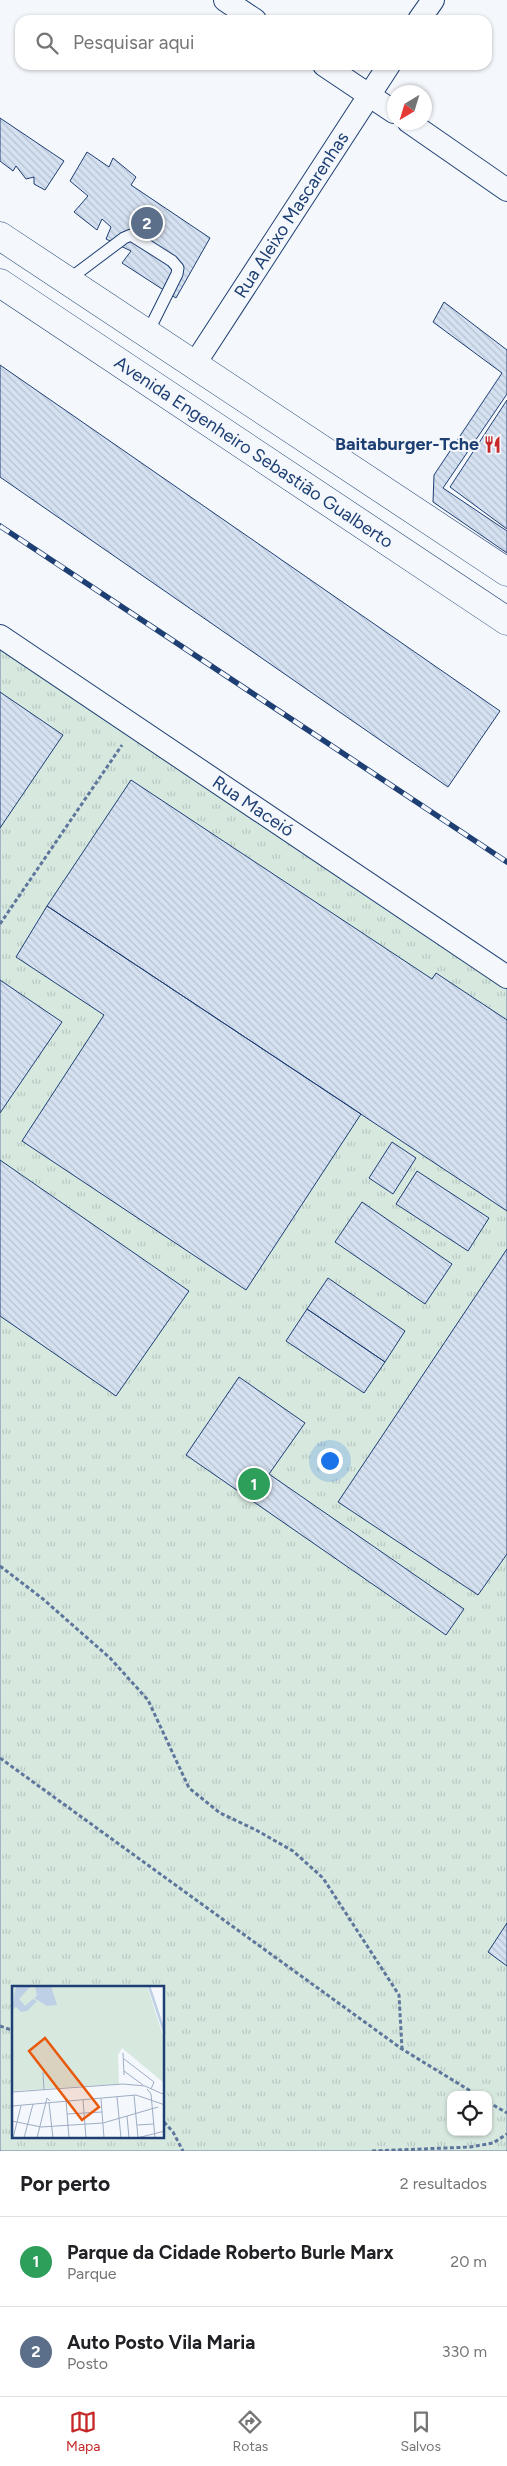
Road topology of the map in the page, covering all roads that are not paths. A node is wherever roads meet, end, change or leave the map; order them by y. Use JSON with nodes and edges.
{"nodes":[{"id":1,"x":225,"y":0,"type":"edge"},
{"id":2,"x":433,"y":0,"type":"edge"},
{"id":3,"x":248,"y":15,"type":"edge"},
{"id":4,"x":422,"y":15,"type":"edge"},
{"id":5,"x":332,"y":70,"type":"edge"},
{"id":6,"x":386,"y":70,"type":"edge"},
{"id":7,"x":369,"y":95,"type":"junction"},
{"id":8,"x":387,"y":107,"type":"edge"},
{"id":9,"x":421,"y":130,"type":"edge"},
{"id":10,"x":507,"y":190,"type":"edge"},
{"id":11,"x":0,"y":236,"type":"edge"},
{"id":12,"x":68,"y":281,"type":"junction"},
{"id":13,"x":0,"y":283,"type":"edge"},
{"id":14,"x":147,"y":334,"type":"junction"},
{"id":15,"x":194,"y":365,"type":"junction"},
{"id":16,"x":507,"y":572,"type":"edge"},
{"id":17,"x":507,"y":621,"type":"edge"},
{"id":18,"x":0,"y":636,"type":"edge"},
{"id":19,"x":507,"y":977,"type":"edge"}],
"edges":[{"from":1,"to":3,"type":"street"},
{"from":2,"to":4,"type":"street"},
{"from":5,"to":7,"type":"street"},
{"from":6,"to":7,"type":"street","name":"Rua Aleixo Mascarenhas"},
{"from":7,"to":8,"type":"street"},
{"from":7,"to":15,"type":"street","name":"Rua Aleixo Mascarenhas"},
{"from":9,"to":10,"type":"street"},
{"from":11,"to":12,"type":"main road"},
{"from":12,"to":14,"type":"main road"},
{"from":12,"to":14,"type":"lane"},
{"from":13,"to":17,"type":"main road","name":"Avenida Engenheiro Sebastião Gualberto"},
{"from":14,"to":15,"type":"main road"},
{"from":15,"to":16,"type":"main road"},
{"from":18,"to":19,"type":"street","name":"Rua Maceió"}]}
